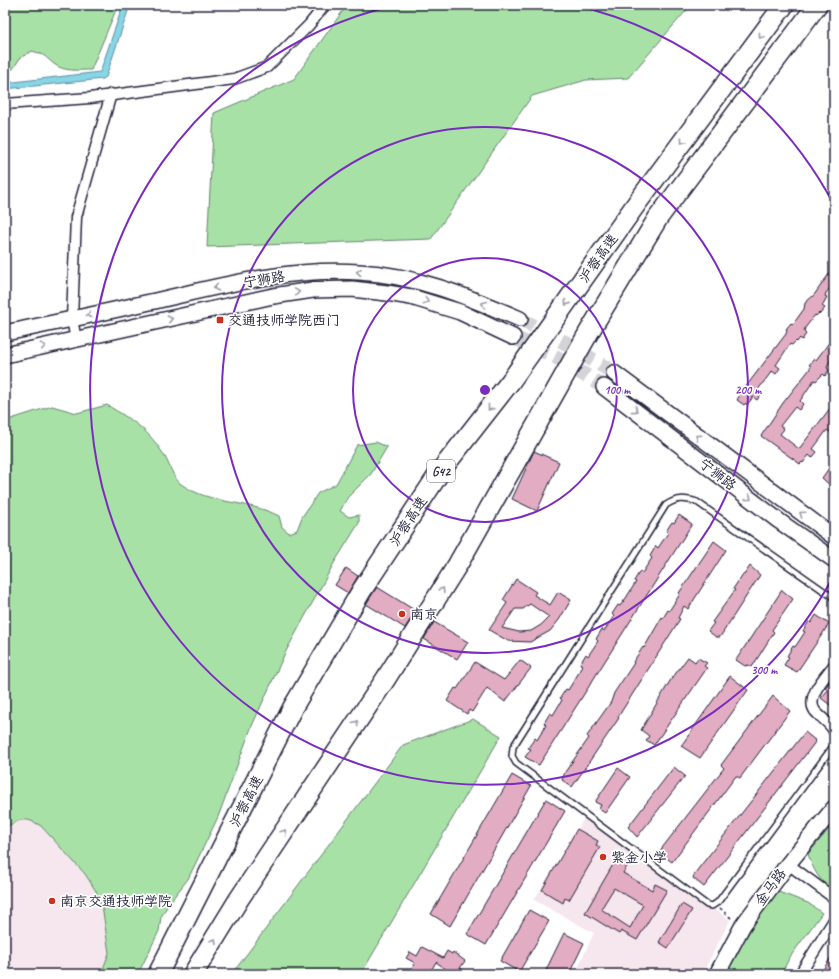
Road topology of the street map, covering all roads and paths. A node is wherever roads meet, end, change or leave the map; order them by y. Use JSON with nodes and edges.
{"nodes":[{"id":1,"x":325,"y":5,"type":"edge"},
{"id":2,"x":784,"y":5,"type":"edge"},
{"id":3,"x":817,"y":5,"type":"edge"},
{"id":4,"x":111,"y":94,"type":"junction"},
{"id":5,"x":5,"y":104,"type":"edge"},
{"id":6,"x":72,"y":319,"type":"junction"},
{"id":7,"x":520,"y":319,"type":"tunnel mouth"},
{"id":8,"x":5,"y":333,"type":"edge"},
{"id":9,"x":513,"y":337,"type":"tunnel mouth"},
{"id":10,"x":76,"y":340,"type":"junction"},
{"id":11,"x":5,"y":355,"type":"edge"},
{"id":12,"x":614,"y":374,"type":"tunnel mouth"},
{"id":13,"x":604,"y":387,"type":"tunnel mouth"},
{"id":14,"x":834,"y":537,"type":"edge"},
{"id":15,"x":834,"y":560,"type":"edge"},
{"id":16,"x":834,"y":598,"type":"edge"},
{"id":17,"x":834,"y":665,"type":"edge"},
{"id":18,"x":834,"y":731,"type":"edge"},
{"id":19,"x":834,"y":745,"type":"edge"},
{"id":20,"x":834,"y":808,"type":"edge"},
{"id":21,"x":788,"y":864,"type":"junction"},
{"id":22,"x":834,"y":898,"type":"edge"},
{"id":23,"x":712,"y":906,"type":"junction"},
{"id":24,"x":834,"y":920,"type":"edge"},
{"id":25,"x":743,"y":925,"type":"junction"},
{"id":26,"x":158,"y":974,"type":"edge"},
{"id":27,"x":193,"y":974,"type":"edge"},
{"id":28,"x":717,"y":974,"type":"edge"},
{"id":29,"x":800,"y":974,"type":"edge"}],
"edges":[{"from":1,"to":4,"type":"street"},
{"from":2,"to":26,"type":"highway","name":"沪蓉高速","number":"G42","one_way":true},
{"from":27,"to":3,"type":"highway","name":"沪蓉高速","one_way":true},
{"from":4,"to":5,"type":"street"},
{"from":4,"to":6,"type":"street"},
{"from":7,"to":6,"type":"main road","name":"宁狮路","one_way":true},
{"from":6,"to":8,"type":"main road","name":"宁狮路"},
{"from":6,"to":10,"type":"street"},
{"from":10,"to":9,"type":"main road","name":"宁狮路","one_way":true},
{"from":11,"to":10,"type":"main road","name":"宁狮路","one_way":true},
{"from":14,"to":12,"type":"main road","name":"宁狮路","one_way":true},
{"from":13,"to":15,"type":"main road","name":"宁狮路","one_way":true},
{"from":16,"to":23,"type":"lane"},
{"from":17,"to":18,"type":"street"},
{"from":19,"to":23,"type":"lane"},
{"from":20,"to":21,"type":"main road","name":"金马路"},
{"from":21,"to":22,"type":"street"},
{"from":21,"to":25,"type":"main road","name":"金马路"},
{"from":23,"to":25,"type":"path"},
{"from":24,"to":29,"type":"street"},
{"from":25,"to":28,"type":"main road","name":"金马路"}]}
